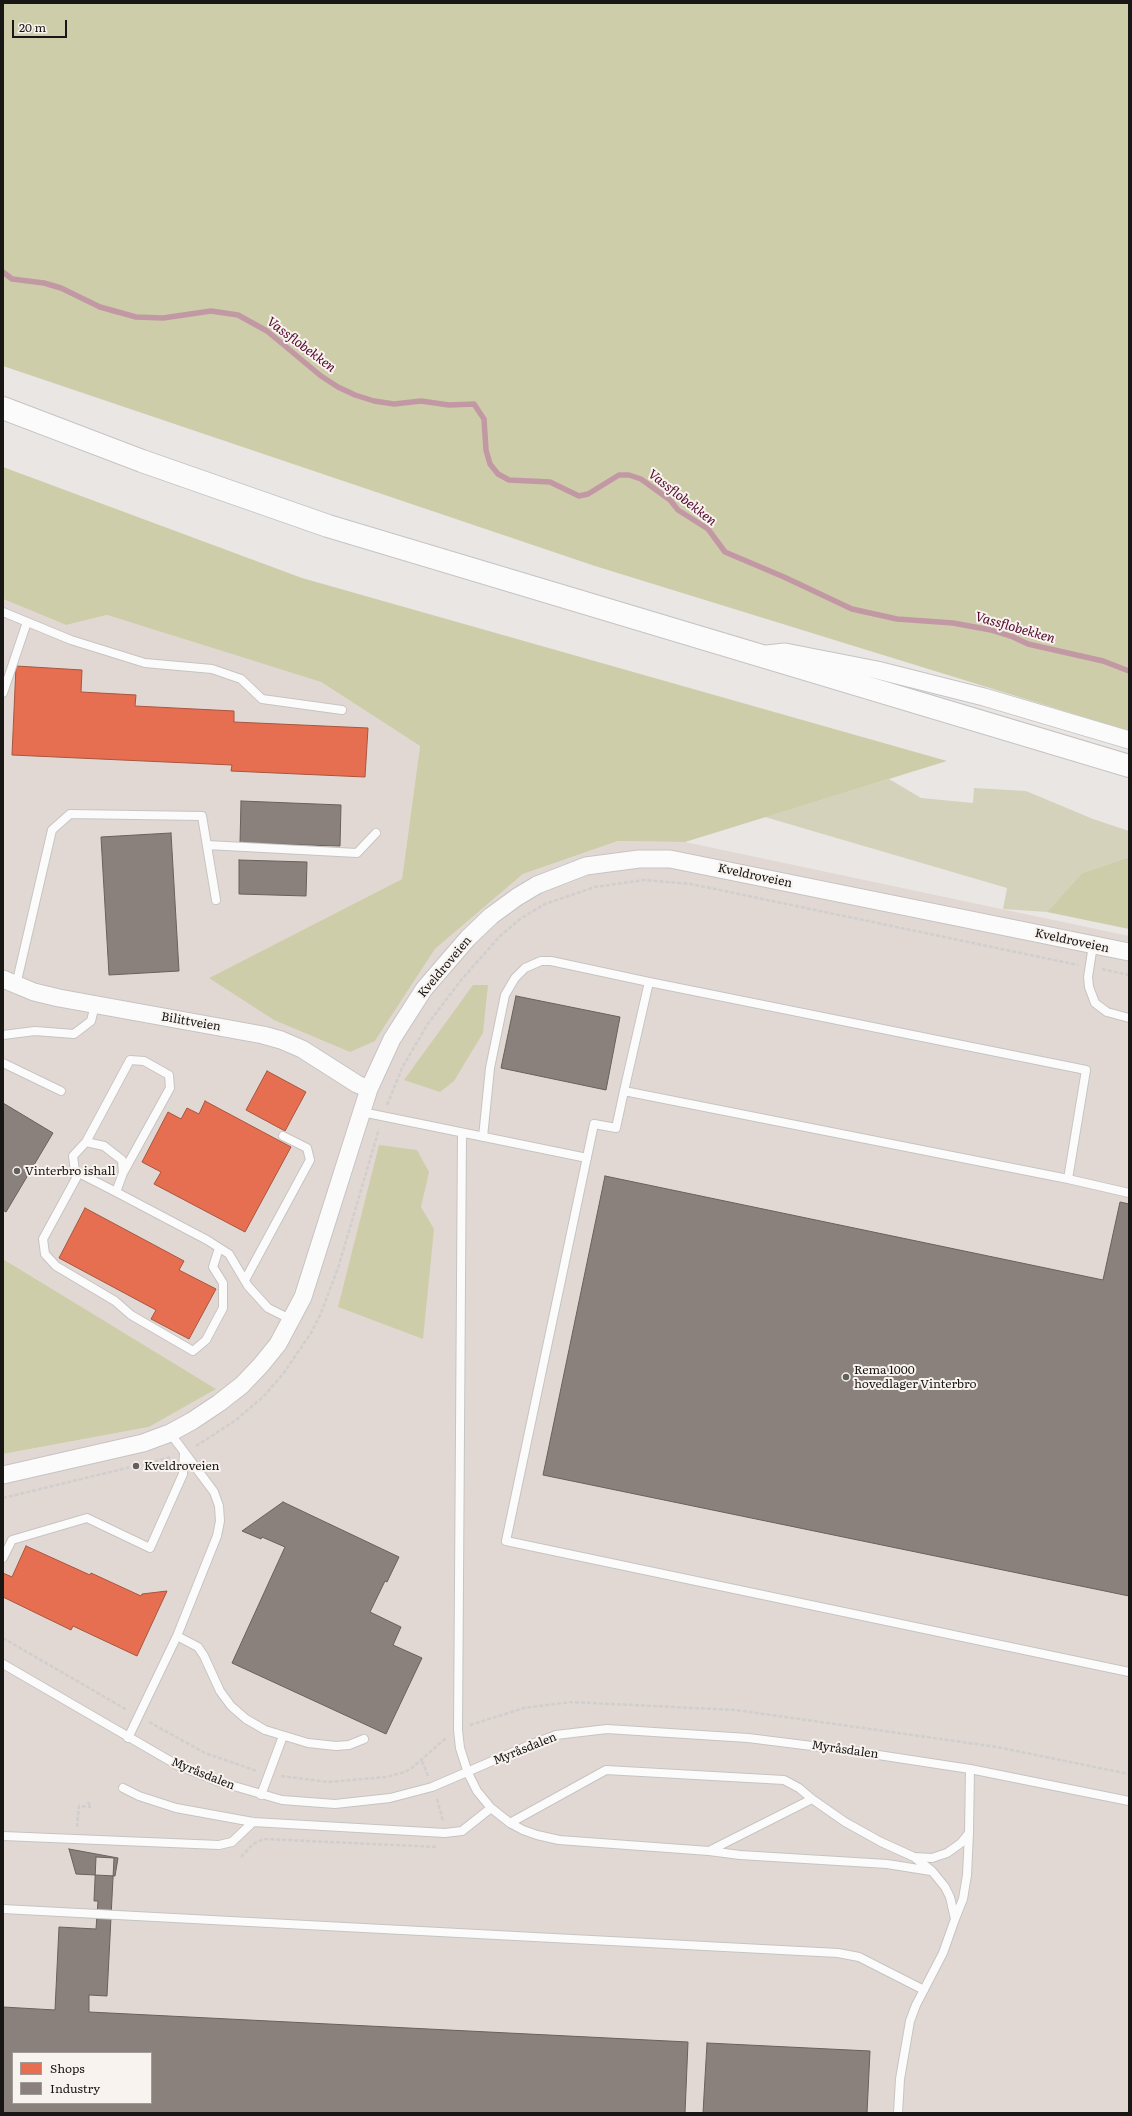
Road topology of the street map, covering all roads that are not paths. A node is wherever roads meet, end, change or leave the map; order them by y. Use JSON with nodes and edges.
{"nodes":[{"id":1,"x":3,"y":408,"type":"edge"},
{"id":2,"x":3,"y":422,"type":"edge"},
{"id":3,"x":3,"y":612,"type":"edge"},
{"id":4,"x":26,"y":622,"type":"junction"},
{"id":5,"x":757,"y":655,"type":"junction"},
{"id":6,"x":3,"y":693,"type":"edge"},
{"id":7,"x":342,"y":710,"type":"dead end"},
{"id":8,"x":1129,"y":740,"type":"edge"},
{"id":9,"x":1129,"y":766,"type":"edge"},
{"id":10,"x":1129,"y":779,"type":"edge"},
{"id":11,"x":376,"y":833,"type":"dead end"},
{"id":12,"x":207,"y":845,"type":"junction"},
{"id":13,"x":216,"y":900,"type":"dead end"},
{"id":14,"x":1093,"y":945,"type":"junction"},
{"id":15,"x":1129,"y":952,"type":"edge"},
{"id":16,"x":649,"y":982,"type":"junction"},
{"id":17,"x":10,"y":983,"type":"edge"},
{"id":18,"x":95,"y":1005,"type":"junction"},
{"id":19,"x":1129,"y":1018,"type":"edge"},
{"id":20,"x":3,"y":1035,"type":"edge"},
{"id":21,"x":3,"y":1063,"type":"edge"},
{"id":22,"x":369,"y":1089,"type":"junction"},
{"id":23,"x":61,"y":1091,"type":"dead end"},
{"id":24,"x":624,"y":1091,"type":"junction"},
{"id":25,"x":362,"y":1112,"type":"junction"},
{"id":26,"x":462,"y":1133,"type":"junction"},
{"id":27,"x":283,"y":1136,"type":"dead end"},
{"id":28,"x":484,"y":1137,"type":"junction"},
{"id":29,"x":86,"y":1142,"type":"junction"},
{"id":30,"x":587,"y":1158,"type":"junction"},
{"id":31,"x":79,"y":1173,"type":"junction"},
{"id":32,"x":123,"y":1173,"type":"junction"},
{"id":33,"x":1068,"y":1179,"type":"junction"},
{"id":34,"x":116,"y":1192,"type":"junction"},
{"id":35,"x":1129,"y":1193,"type":"edge"},
{"id":36,"x":219,"y":1248,"type":"junction"},
{"id":37,"x":245,"y":1280,"type":"junction"},
{"id":38,"x":292,"y":1320,"type":"junction"},
{"id":39,"x":170,"y":1433,"type":"junction"},
{"id":40,"x":184,"y":1452,"type":"junction"},
{"id":41,"x":3,"y":1474,"type":"edge"},
{"id":42,"x":3,"y":1558,"type":"edge"},
{"id":43,"x":177,"y":1636,"type":"junction"},
{"id":44,"x":3,"y":1664,"type":"edge"},
{"id":45,"x":1129,"y":1672,"type":"edge"},
{"id":46,"x":283,"y":1736,"type":"junction"},
{"id":47,"x":128,"y":1738,"type":"junction"},
{"id":48,"x":364,"y":1739,"type":"dead end"},
{"id":49,"x":970,"y":1769,"type":"junction"},
{"id":50,"x":468,"y":1773,"type":"junction"},
{"id":51,"x":123,"y":1788,"type":"dead end"},
{"id":52,"x":260,"y":1795,"type":"junction"},
{"id":53,"x":812,"y":1799,"type":"junction"},
{"id":54,"x":1129,"y":1801,"type":"edge"},
{"id":55,"x":491,"y":1808,"type":"junction"},
{"id":56,"x":253,"y":1822,"type":"junction"},
{"id":57,"x":510,"y":1823,"type":"junction"},
{"id":58,"x":969,"y":1833,"type":"junction"},
{"id":59,"x":3,"y":1836,"type":"edge"},
{"id":60,"x":709,"y":1851,"type":"junction"},
{"id":61,"x":914,"y":1857,"type":"junction"},
{"id":62,"x":932,"y":1871,"type":"junction"},
{"id":63,"x":3,"y":1909,"type":"edge"},
{"id":64,"x":955,"y":1919,"type":"junction"},
{"id":65,"x":924,"y":1990,"type":"junction"},
{"id":66,"x":898,"y":2113,"type":"edge"}],
"edges":[{"from":1,"to":5,"type":"highway"},
{"from":2,"to":10,"type":"highway"},
{"from":3,"to":4,"type":"lane"},
{"from":4,"to":6,"type":"lane"},
{"from":4,"to":7,"type":"lane"},
{"from":5,"to":8,"type":"street"},
{"from":5,"to":9,"type":"highway"},
{"from":11,"to":12,"type":"lane"},
{"from":12,"to":13,"type":"lane"},
{"from":12,"to":17,"type":"lane"},
{"from":14,"to":15,"type":"street","name":"Kveldroveien"},
{"from":14,"to":19,"type":"lane"},
{"from":14,"to":22,"type":"street","name":"Kveldroveien"},
{"from":16,"to":24,"type":"lane"},
{"from":16,"to":28,"type":"lane"},
{"from":16,"to":33,"type":"lane"},
{"from":17,"to":18,"type":"street","name":"Bilittveien"},
{"from":18,"to":20,"type":"lane"},
{"from":18,"to":22,"type":"street","name":"Bilittveien"},
{"from":21,"to":23,"type":"lane"},
{"from":22,"to":25,"type":"street","name":"Kveldroveien"},
{"from":24,"to":30,"type":"lane"},
{"from":24,"to":33,"type":"lane"},
{"from":25,"to":26,"type":"lane"},
{"from":25,"to":38,"type":"street","name":"Kveldroveien"},
{"from":26,"to":28,"type":"lane"},
{"from":26,"to":50,"type":"lane"},
{"from":27,"to":37,"type":"lane"},
{"from":28,"to":30,"type":"lane"},
{"from":29,"to":31,"type":"lane"},
{"from":29,"to":32,"type":"lane"},
{"from":29,"to":32,"type":"lane"},
{"from":30,"to":45,"type":"lane"},
{"from":31,"to":34,"type":"lane"},
{"from":31,"to":36,"type":"lane"},
{"from":32,"to":34,"type":"lane"},
{"from":33,"to":35,"type":"lane"},
{"from":34,"to":36,"type":"lane"},
{"from":36,"to":37,"type":"lane"},
{"from":37,"to":38,"type":"lane"},
{"from":38,"to":39,"type":"street","name":"Kveldroveien"},
{"from":39,"to":40,"type":"lane"},
{"from":39,"to":41,"type":"street","name":"Kveldroveien"},
{"from":40,"to":42,"type":"lane"},
{"from":40,"to":43,"type":"lane"},
{"from":43,"to":46,"type":"lane"},
{"from":43,"to":47,"type":"lane"},
{"from":44,"to":47,"type":"lane","name":"Myråsdalen"},
{"from":46,"to":48,"type":"lane"},
{"from":46,"to":52,"type":"lane"},
{"from":47,"to":52,"type":"lane","name":"Myråsdalen"},
{"from":49,"to":50,"type":"lane","name":"Myråsdalen"},
{"from":49,"to":54,"type":"lane","name":"Myråsdalen"},
{"from":49,"to":58,"type":"lane"},
{"from":50,"to":52,"type":"lane","name":"Myråsdalen"},
{"from":50,"to":55,"type":"lane"},
{"from":51,"to":56,"type":"lane"},
{"from":53,"to":57,"type":"lane"},
{"from":53,"to":60,"type":"lane"},
{"from":53,"to":61,"type":"lane"},
{"from":55,"to":56,"type":"lane"},
{"from":55,"to":57,"type":"lane"},
{"from":56,"to":59,"type":"lane"},
{"from":57,"to":60,"type":"lane"},
{"from":58,"to":61,"type":"lane"},
{"from":58,"to":64,"type":"lane"},
{"from":60,"to":62,"type":"lane"},
{"from":61,"to":62,"type":"lane"},
{"from":62,"to":64,"type":"lane"},
{"from":63,"to":65,"type":"lane"},
{"from":64,"to":65,"type":"lane"},
{"from":65,"to":66,"type":"lane"}]}
